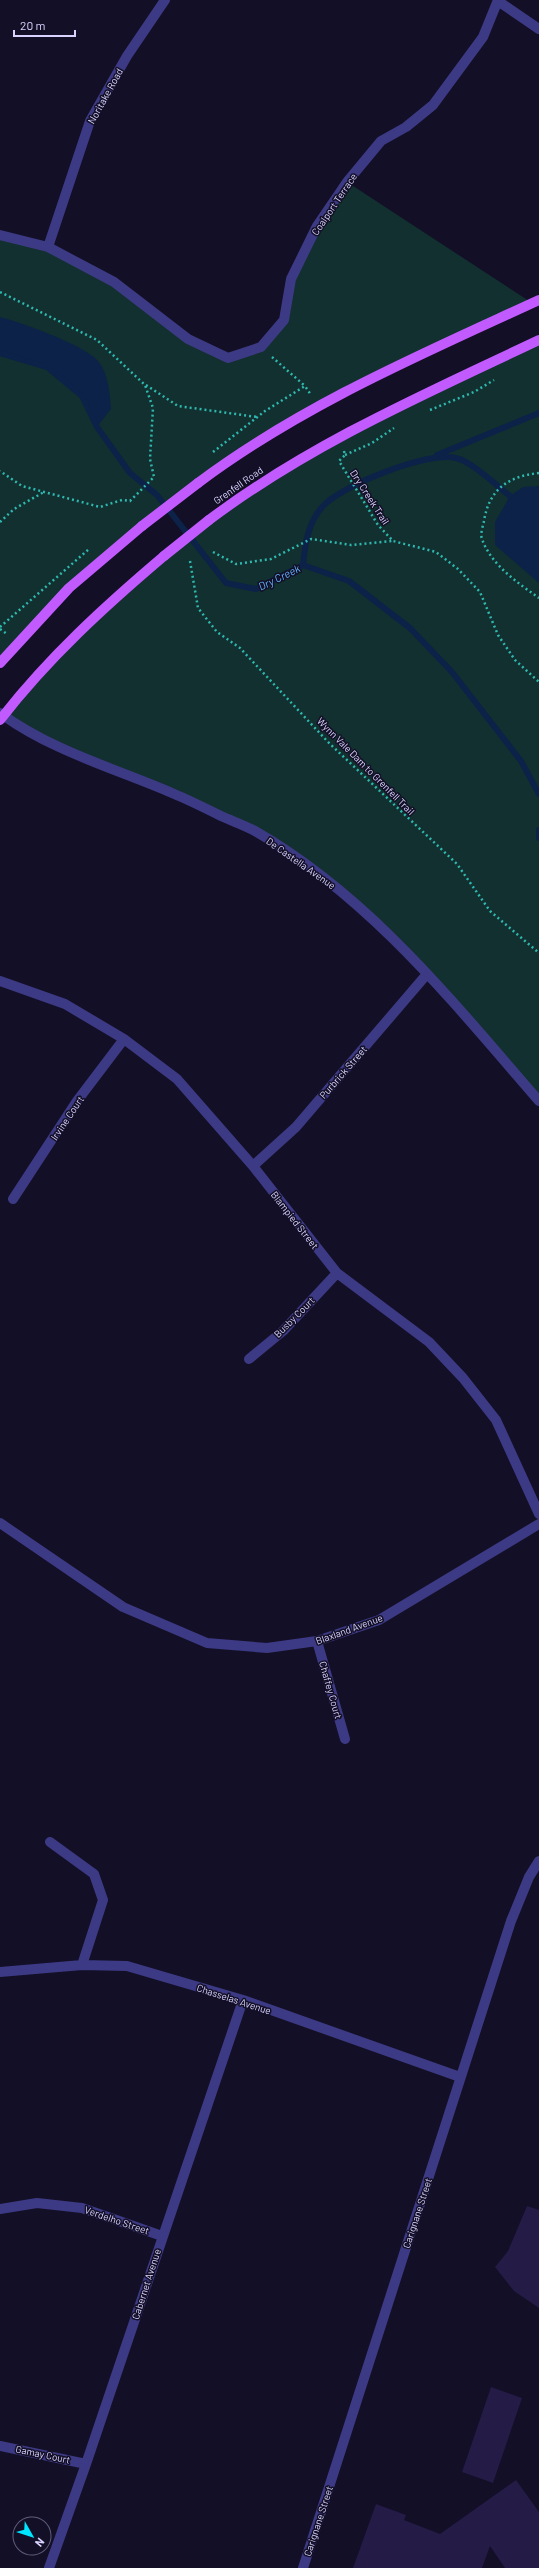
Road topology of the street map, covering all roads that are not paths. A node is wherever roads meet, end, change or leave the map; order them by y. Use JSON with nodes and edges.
{"nodes":[{"id":1,"x":165,"y":0,"type":"edge"},
{"id":2,"x":498,"y":0,"type":"edge"},
{"id":3,"x":539,"y":29,"type":"edge"},
{"id":4,"x":0,"y":235,"type":"edge"},
{"id":5,"x":48,"y":247,"type":"junction"},
{"id":6,"x":539,"y":300,"type":"edge"},
{"id":7,"x":539,"y":340,"type":"edge"},
{"id":8,"x":0,"y":663,"type":"edge"},
{"id":9,"x":1,"y":716,"type":"edge"},
{"id":10,"x":427,"y":974,"type":"junction"},
{"id":11,"x":0,"y":981,"type":"edge"},
{"id":12,"x":124,"y":1039,"type":"junction"},
{"id":13,"x":539,"y":1101,"type":"edge"},
{"id":14,"x":253,"y":1166,"type":"junction"},
{"id":15,"x":13,"y":1200,"type":"dead end"},
{"id":16,"x":337,"y":1273,"type":"junction"},
{"id":17,"x":249,"y":1359,"type":"dead end"},
{"id":18,"x":539,"y":1514,"type":"edge"},
{"id":19,"x":0,"y":1523,"type":"edge"},
{"id":20,"x":539,"y":1524,"type":"edge"},
{"id":21,"x":317,"y":1641,"type":"junction"},
{"id":22,"x":345,"y":1739,"type":"dead end"},
{"id":23,"x":50,"y":1842,"type":"dead end"},
{"id":24,"x":539,"y":1861,"type":"edge"},
{"id":25,"x":82,"y":1965,"type":"junction"},
{"id":26,"x":0,"y":1972,"type":"edge"},
{"id":27,"x":243,"y":2000,"type":"junction"},
{"id":28,"x":460,"y":2077,"type":"junction"},
{"id":29,"x":0,"y":2209,"type":"edge"},
{"id":30,"x":162,"y":2236,"type":"junction"},
{"id":31,"x":0,"y":2446,"type":"edge"},
{"id":32,"x":86,"y":2464,"type":"junction"},
{"id":33,"x":49,"y":2568,"type":"edge"},
{"id":34,"x":303,"y":2568,"type":"edge"}],
"edges":[{"from":1,"to":5,"type":"street","name":"Noritake Road"},
{"from":2,"to":3,"type":"street"},
{"from":2,"to":5,"type":"street","name":"Coalport Terrace"},
{"from":4,"to":5,"type":"street"},
{"from":6,"to":8,"type":"main road","bridge":true},
{"from":7,"to":9,"type":"main road","name":"Grenfell Road","bridge":true},
{"from":9,"to":10,"type":"street","name":"De Castella Avenue"},
{"from":10,"to":13,"type":"street","name":"De Castella Avenue"},
{"from":10,"to":14,"type":"street","name":"Purbrick Street"},
{"from":11,"to":12,"type":"street","name":"Blampied Street"},
{"from":12,"to":14,"type":"street","name":"Blampied Street"},
{"from":12,"to":15,"type":"street","name":"Irvine Court"},
{"from":14,"to":16,"type":"street","name":"Blampied Street"},
{"from":16,"to":17,"type":"street","name":"Busby Court"},
{"from":16,"to":18,"type":"street","name":"Blampied Street"},
{"from":19,"to":21,"type":"street","name":"Blaxland Avenue"},
{"from":20,"to":21,"type":"street","name":"Blaxland Avenue"},
{"from":21,"to":22,"type":"street","name":"Chaffey Court"},
{"from":23,"to":25,"type":"street"},
{"from":24,"to":28,"type":"street","name":"Carignane Street"},
{"from":25,"to":26,"type":"street","name":"Chasselas Avenue"},
{"from":25,"to":27,"type":"street","name":"Chasselas Avenue"},
{"from":27,"to":28,"type":"street","name":"Chasselas Avenue"},
{"from":27,"to":30,"type":"street","name":"Cabernet Avenue"},
{"from":28,"to":34,"type":"street","name":"Carignane Street"},
{"from":29,"to":30,"type":"street","name":"Verdelho Street"},
{"from":30,"to":32,"type":"street","name":"Cabernet Avenue"},
{"from":31,"to":32,"type":"street","name":"Gamay Court"},
{"from":32,"to":33,"type":"street","name":"Cabernet Avenue"}]}
